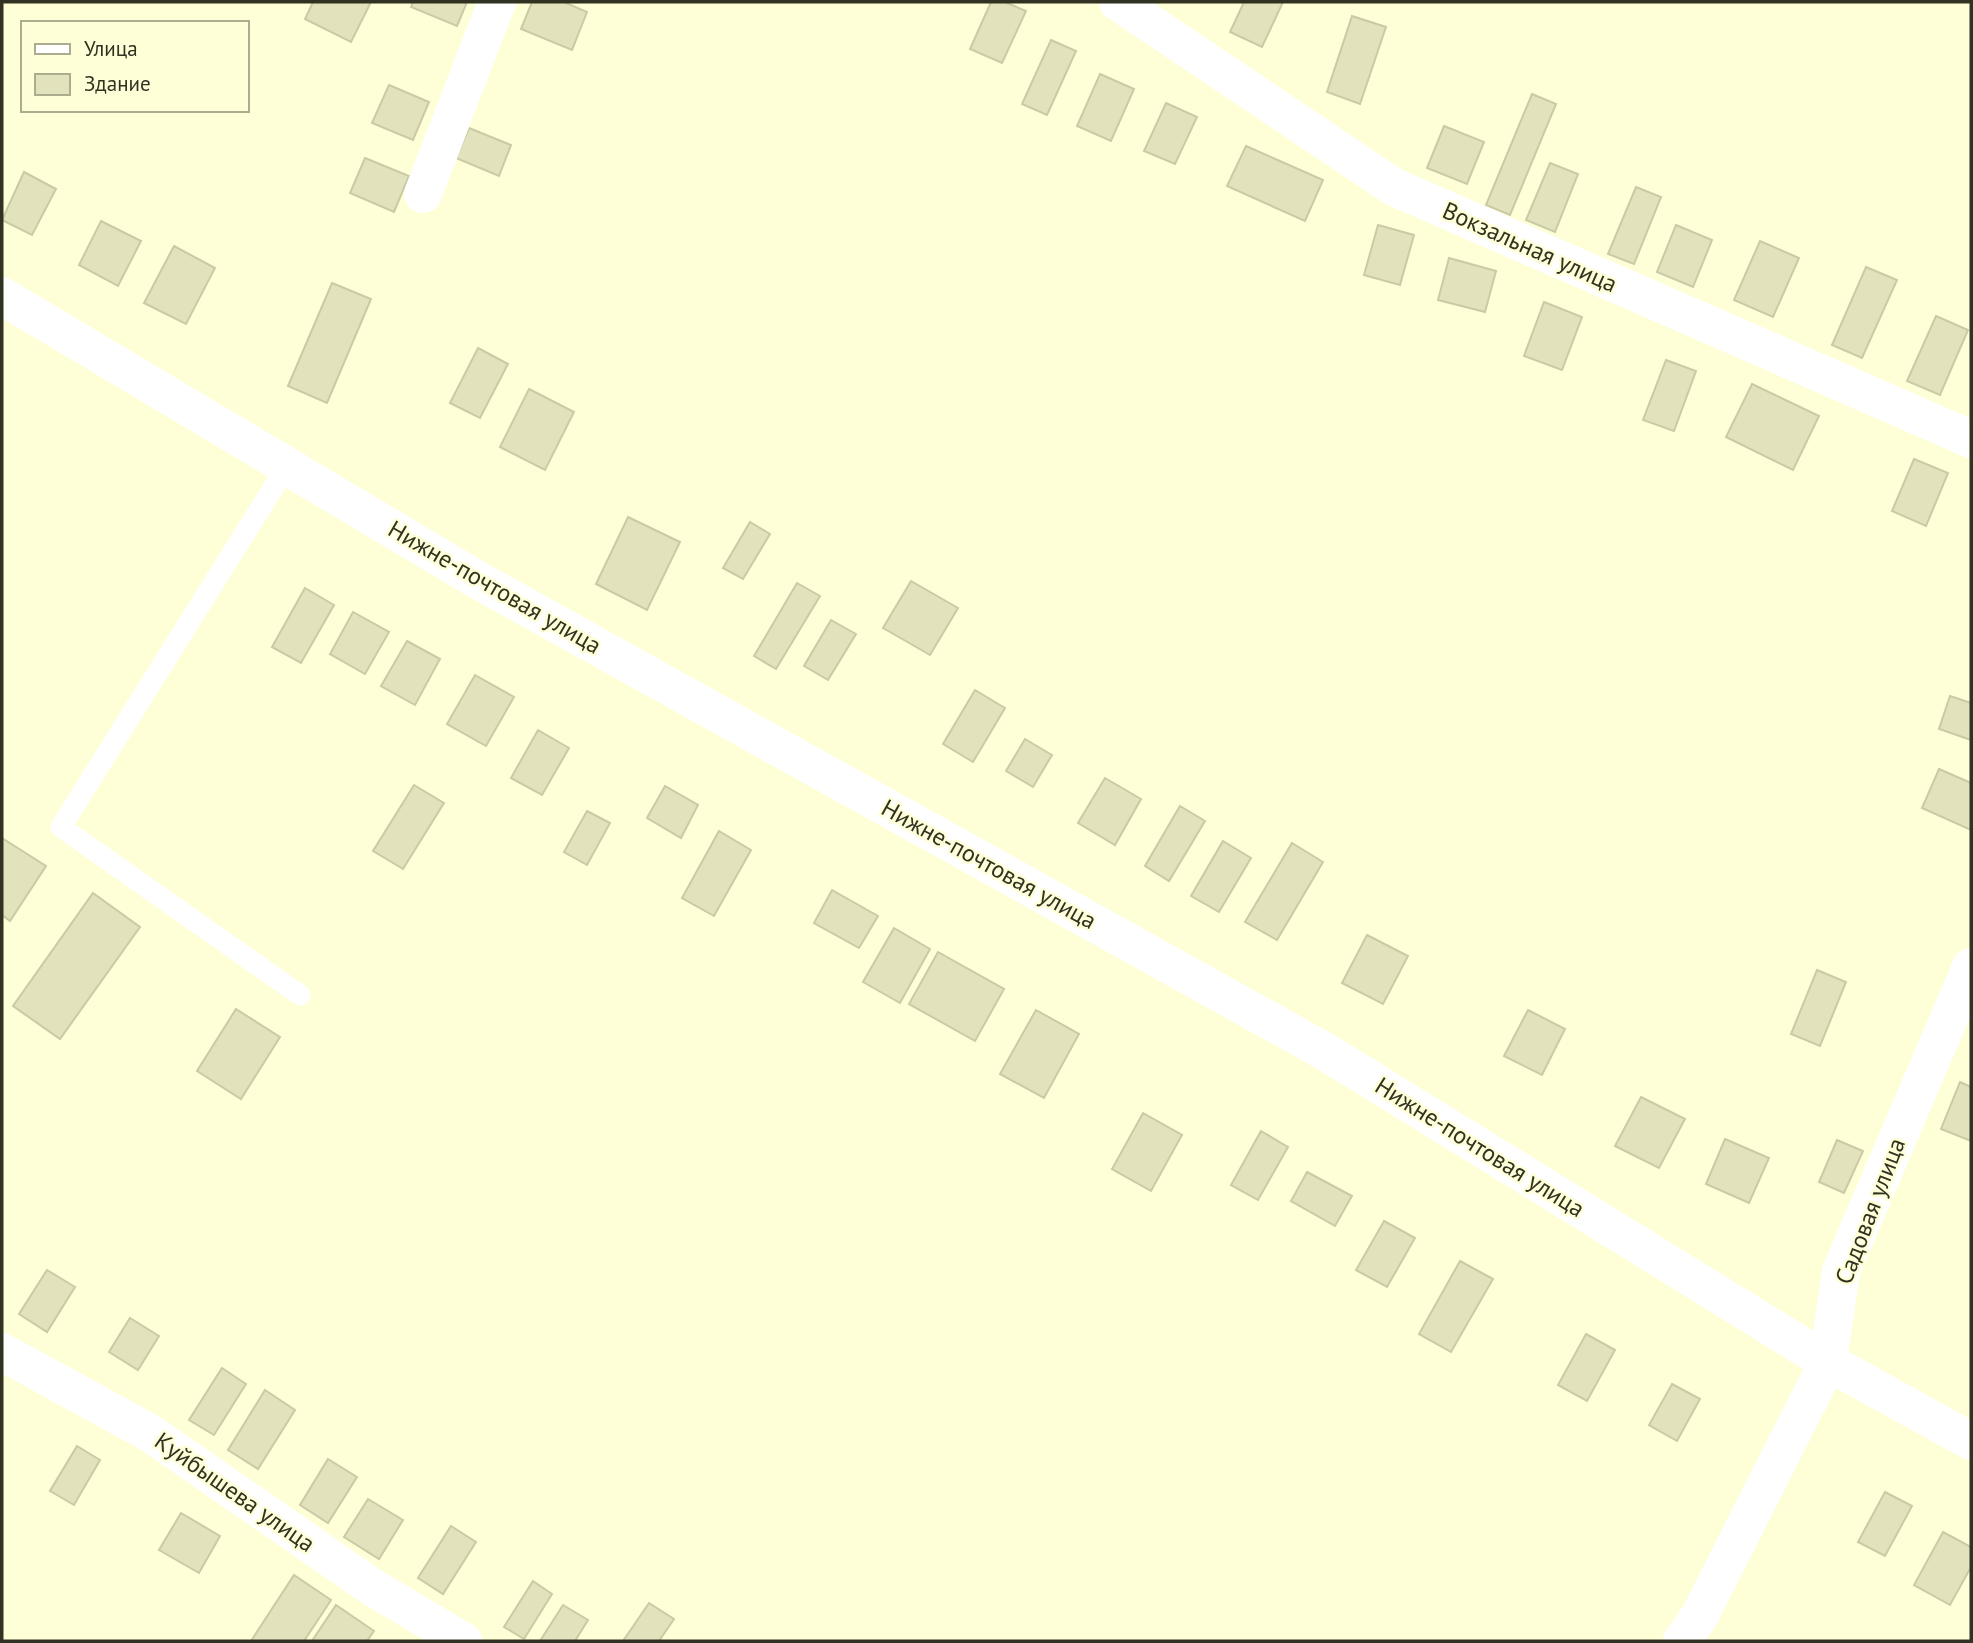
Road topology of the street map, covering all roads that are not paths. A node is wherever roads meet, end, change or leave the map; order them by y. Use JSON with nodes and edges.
{"nodes":[{"id":1,"x":497,"y":2,"type":"edge"},
{"id":2,"x":1118,"y":2,"type":"edge"},
{"id":3,"x":423,"y":194,"type":"dead end"},
{"id":4,"x":2,"y":296,"type":"edge"},
{"id":5,"x":1971,"y":439,"type":"edge"},
{"id":6,"x":287,"y":466,"type":"junction"},
{"id":7,"x":1971,"y":967,"type":"edge"},
{"id":8,"x":300,"y":995,"type":"dead end"},
{"id":9,"x":2,"y":1352,"type":"edge"},
{"id":10,"x":1828,"y":1362,"type":"junction"},
{"id":11,"x":1971,"y":1441,"type":"edge"},
{"id":12,"x":463,"y":1641,"type":"edge"},
{"id":13,"x":1682,"y":1641,"type":"edge"}],
"edges":[{"from":1,"to":3,"type":"street"},
{"from":2,"to":5,"type":"street","name":"Вокзальная улица"},
{"from":4,"to":6,"type":"street","name":"Нижне-почтовая улица"},
{"from":6,"to":8,"type":"lane"},
{"from":6,"to":10,"type":"street","name":"Нижне-почтовая улица"},
{"from":7,"to":10,"type":"street","name":"Садовая улица"},
{"from":9,"to":12,"type":"street","name":"Куйбышева улица"},
{"from":10,"to":11,"type":"street","name":"Нижне-почтовая улица"},
{"from":10,"to":13,"type":"street","name":"Садовая улица"}]}
